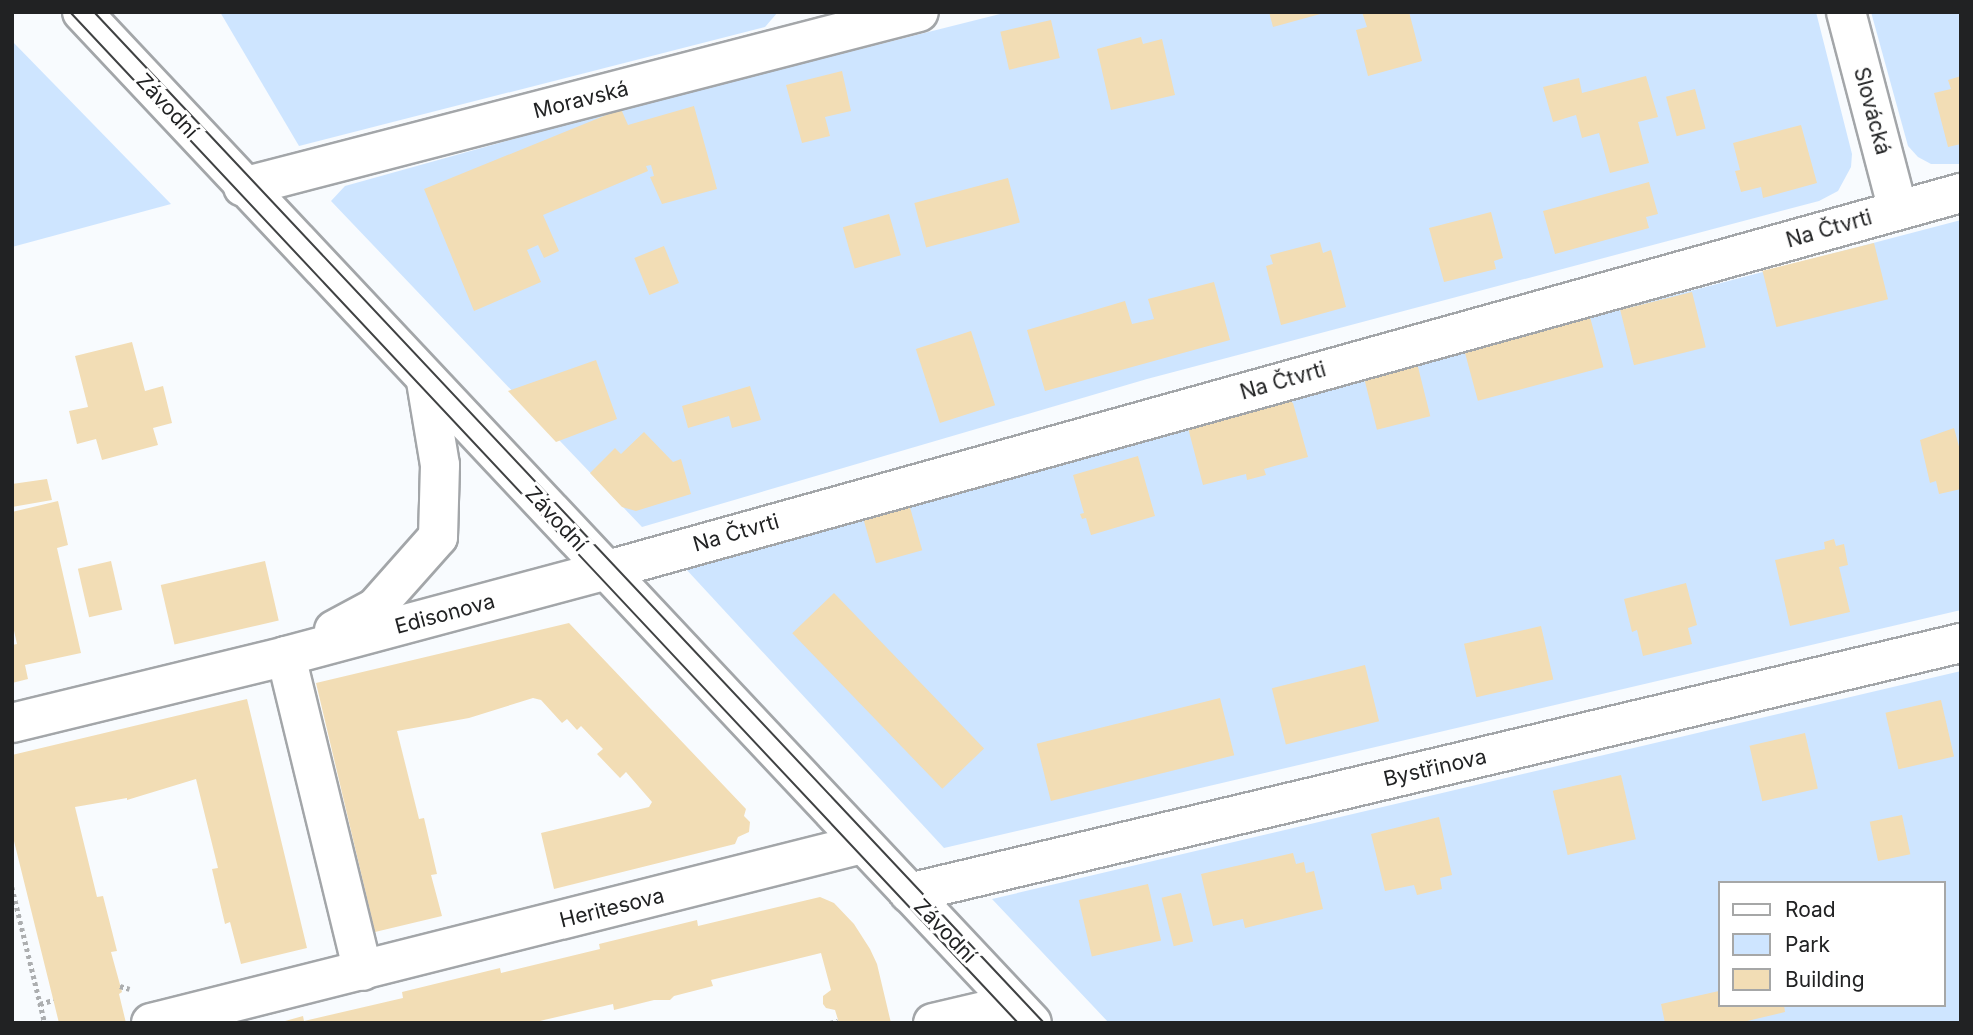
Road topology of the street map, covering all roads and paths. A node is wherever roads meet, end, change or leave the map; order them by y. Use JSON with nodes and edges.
{"nodes":[{"id":1,"x":82,"y":12,"type":"edge"},
{"id":2,"x":919,"y":12,"type":"edge"},
{"id":3,"x":1846,"y":12,"type":"edge"},
{"id":4,"x":243,"y":187,"type":"junction"},
{"id":5,"x":1961,"y":193,"type":"edge"},
{"id":6,"x":1898,"y":210,"type":"junction"},
{"id":7,"x":426,"y":381,"type":"junction"},
{"id":8,"x":605,"y":571,"type":"junction"},
{"id":9,"x":1961,"y":643,"type":"edge"},
{"id":10,"x":286,"y":656,"type":"junction"},
{"id":11,"x":12,"y":723,"type":"edge"},
{"id":12,"x":862,"y":844,"type":"junction"},
{"id":13,"x":12,"y":887,"type":"edge"},
{"id":14,"x":909,"y":893,"type":"junction"},
{"id":15,"x":363,"y":971,"type":"junction"},
{"id":16,"x":53,"y":1000,"type":"dead end"},
{"id":17,"x":40,"y":1004,"type":"junction"},
{"id":18,"x":1023,"y":1013,"type":"edge"},
{"id":19,"x":838,"y":1021,"type":"dead end"},
{"id":20,"x":45,"y":1023,"type":"edge"},
{"id":21,"x":151,"y":1023,"type":"edge"},
{"id":22,"x":830,"y":1023,"type":"edge"},
{"id":23,"x":933,"y":1023,"type":"edge"}],
"edges":[{"from":1,"to":4,"type":"street","name":"Závodní"},
{"from":2,"to":4,"type":"street","name":"Moravská"},
{"from":3,"to":6,"type":"street","name":"Slovácká"},
{"from":4,"to":7,"type":"street","name":"Závodní"},
{"from":5,"to":6,"type":"street","name":"Na Čtvrti"},
{"from":6,"to":8,"type":"street","name":"Na Čtvrti"},
{"from":7,"to":8,"type":"street","name":"Závodní"},
{"from":7,"to":10,"type":"street","name":"Edisonova"},
{"from":8,"to":10,"type":"street","name":"Edisonova"},
{"from":8,"to":12,"type":"street","name":"Závodní"},
{"from":9,"to":14,"type":"street","name":"Bystřinova"},
{"from":10,"to":11,"type":"street","name":"Edisonova"},
{"from":10,"to":15,"type":"street"},
{"from":12,"to":14,"type":"street","name":"Závodní"},
{"from":12,"to":15,"type":"street","name":"Heritesova"},
{"from":13,"to":17,"type":"path"},
{"from":14,"to":18,"type":"street","name":"Závodní"},
{"from":15,"to":21,"type":"street","name":"Heritesova"},
{"from":16,"to":17,"type":"path"},
{"from":17,"to":20,"type":"path"},
{"from":18,"to":23,"type":"street"},
{"from":19,"to":22,"type":"path"}]}
